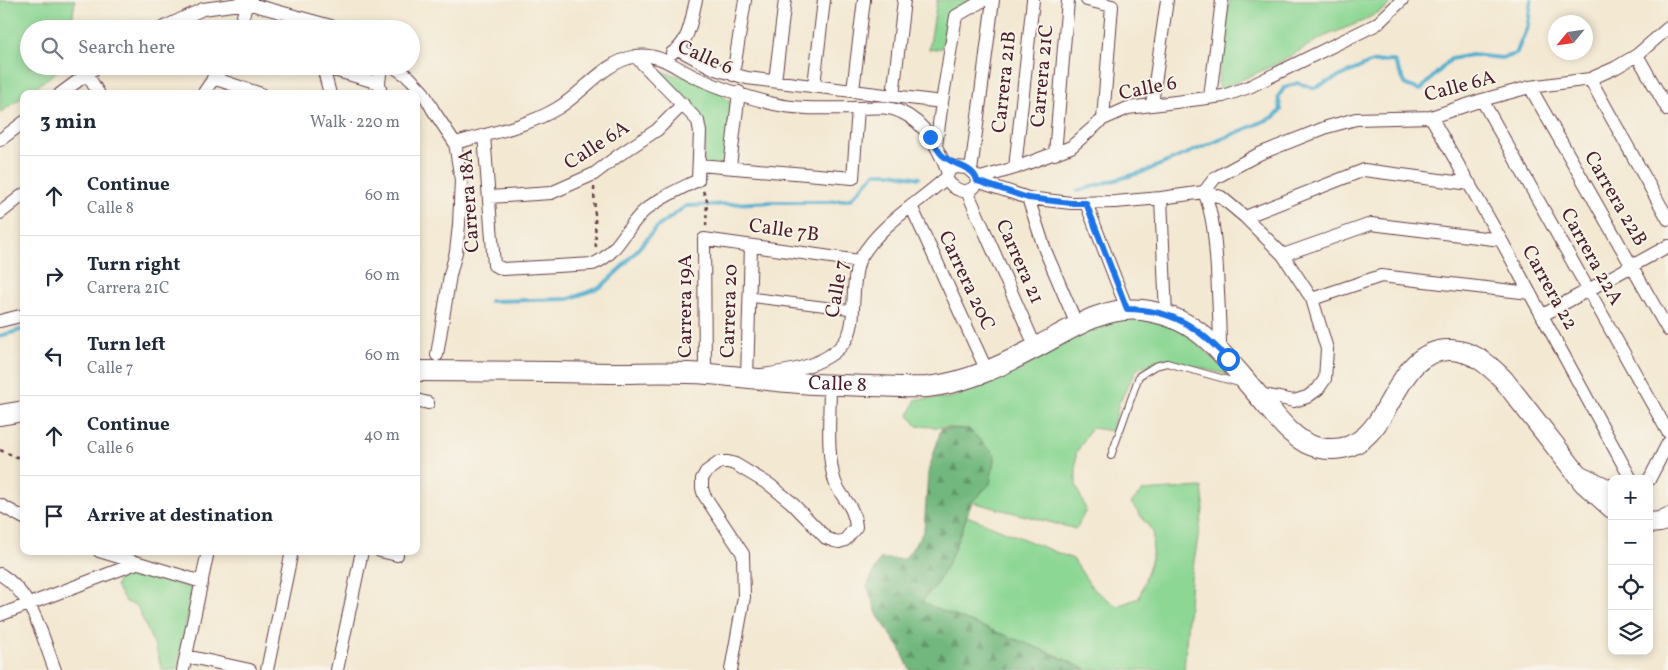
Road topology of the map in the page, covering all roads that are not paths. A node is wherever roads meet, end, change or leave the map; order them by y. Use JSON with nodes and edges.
{"nodes":[{"id":1,"x":696,"y":0,"type":"edge"},
{"id":2,"x":745,"y":0,"type":"edge"},
{"id":3,"x":785,"y":0,"type":"edge"},
{"id":4,"x":824,"y":0,"type":"edge"},
{"id":5,"x":864,"y":0,"type":"edge"},
{"id":6,"x":904,"y":0,"type":"edge"},
{"id":7,"x":984,"y":0,"type":"edge"},
{"id":8,"x":993,"y":0,"type":"edge"},
{"id":9,"x":1033,"y":0,"type":"edge"},
{"id":10,"x":1068,"y":0,"type":"edge"},
{"id":11,"x":1167,"y":0,"type":"edge"},
{"id":12,"x":1222,"y":0,"type":"edge"},
{"id":13,"x":1402,"y":0,"type":"edge"},
{"id":14,"x":249,"y":1,"type":"edge"},
{"id":15,"x":1095,"y":1,"type":"edge"},
{"id":16,"x":179,"y":20,"type":"edge"},
{"id":17,"x":242,"y":20,"type":"edge"},
{"id":18,"x":312,"y":20,"type":"edge"},
{"id":19,"x":1668,"y":28,"type":"edge"},
{"id":20,"x":678,"y":49,"type":"junction"},
{"id":21,"x":1637,"y":55,"type":"junction"},
{"id":22,"x":635,"y":56,"type":"junction"},
{"id":23,"x":661,"y":59,"type":"junction"},
{"id":24,"x":85,"y":75,"type":"edge"},
{"id":25,"x":93,"y":75,"type":"edge"},
{"id":26,"x":215,"y":75,"type":"edge"},
{"id":27,"x":324,"y":75,"type":"edge"},
{"id":28,"x":344,"y":75,"type":"edge"},
{"id":29,"x":380,"y":75,"type":"edge"},
{"id":30,"x":406,"y":75,"type":"edge"},
{"id":31,"x":733,"y":75,"type":"junction"},
{"id":32,"x":213,"y":78,"type":"junction"},
{"id":33,"x":1590,"y":79,"type":"junction"},
{"id":34,"x":775,"y":81,"type":"junction"},
{"id":35,"x":814,"y":85,"type":"junction"},
{"id":36,"x":1530,"y":87,"type":"junction"},
{"id":37,"x":380,"y":88,"type":"edge"},
{"id":38,"x":65,"y":90,"type":"edge"},
{"id":39,"x":98,"y":90,"type":"edge"},
{"id":40,"x":206,"y":90,"type":"edge"},
{"id":41,"x":249,"y":90,"type":"edge"},
{"id":42,"x":329,"y":90,"type":"edge"},
{"id":43,"x":853,"y":90,"type":"junction"},
{"id":44,"x":739,"y":92,"type":"junction"},
{"id":45,"x":894,"y":96,"type":"junction"},
{"id":46,"x":1210,"y":97,"type":"junction"},
{"id":47,"x":1482,"y":100,"type":"junction"},
{"id":48,"x":942,"y":102,"type":"junction"},
{"id":49,"x":683,"y":104,"type":"junction"},
{"id":50,"x":1152,"y":104,"type":"junction"},
{"id":51,"x":858,"y":108,"type":"junction"},
{"id":52,"x":1668,"y":110,"type":"edge"},
{"id":53,"x":1431,"y":117,"type":"junction"},
{"id":54,"x":1102,"y":119,"type":"junction"},
{"id":55,"x":20,"y":125,"type":"edge"},
{"id":56,"x":484,"y":135,"type":"junction"},
{"id":57,"x":0,"y":140,"type":"edge"},
{"id":58,"x":455,"y":143,"type":"junction"},
{"id":59,"x":939,"y":151,"type":"junction"},
{"id":60,"x":1055,"y":154,"type":"junction"},
{"id":61,"x":699,"y":165,"type":"junction"},
{"id":62,"x":730,"y":166,"type":"junction"},
{"id":63,"x":1015,"y":168,"type":"junction"},
{"id":64,"x":962,"y":177,"type":"junction"},
{"id":65,"x":1470,"y":184,"type":"junction"},
{"id":66,"x":1204,"y":192,"type":"junction"},
{"id":67,"x":20,"y":197,"type":"edge"},
{"id":68,"x":490,"y":197,"type":"junction"},
{"id":69,"x":1028,"y":198,"type":"junction"},
{"id":70,"x":1161,"y":198,"type":"junction"},
{"id":71,"x":1086,"y":203,"type":"junction"},
{"id":72,"x":911,"y":206,"type":"junction"},
{"id":73,"x":0,"y":213,"type":"edge"},
{"id":74,"x":1245,"y":217,"type":"junction"},
{"id":75,"x":1668,"y":219,"type":"edge"},
{"id":76,"x":704,"y":239,"type":"joint"},
{"id":77,"x":1501,"y":240,"type":"junction"},
{"id":78,"x":751,"y":246,"type":"junction"},
{"id":79,"x":1668,"y":246,"type":"edge"},
{"id":80,"x":1283,"y":255,"type":"junction"},
{"id":81,"x":859,"y":261,"type":"junction"},
{"id":82,"x":1632,"y":266,"type":"junction"},
{"id":83,"x":1587,"y":290,"type":"junction"},
{"id":84,"x":1530,"y":293,"type":"junction"},
{"id":85,"x":749,"y":298,"type":"junction"},
{"id":86,"x":1312,"y":299,"type":"junction"},
{"id":87,"x":1127,"y":309,"type":"junction"},
{"id":88,"x":853,"y":310,"type":"junction"},
{"id":89,"x":1166,"y":315,"type":"junction"},
{"id":90,"x":1542,"y":315,"type":"junction"},
{"id":91,"x":20,"y":316,"type":"edge"},
{"id":92,"x":0,"y":321,"type":"edge"},
{"id":93,"x":1077,"y":325,"type":"junction"},
{"id":94,"x":1668,"y":330,"type":"edge"},
{"id":95,"x":1036,"y":348,"type":"junction"},
{"id":96,"x":437,"y":355,"type":"dead end"},
{"id":97,"x":1224,"y":355,"type":"junction"},
{"id":98,"x":420,"y":371,"type":"edge"},
{"id":99,"x":987,"y":371,"type":"junction"},
{"id":100,"x":705,"y":374,"type":"junction"},
{"id":101,"x":747,"y":377,"type":"junction"},
{"id":102,"x":830,"y":384,"type":"junction"},
{"id":103,"x":1253,"y":390,"type":"junction"},
{"id":104,"x":20,"y":412,"type":"edge"},
{"id":105,"x":0,"y":415,"type":"edge"},
{"id":106,"x":1668,"y":432,"type":"edge"},
{"id":107,"x":1668,"y":443,"type":"edge"},
{"id":108,"x":1111,"y":456,"type":"dead end"},
{"id":109,"x":1572,"y":468,"type":"junction"},
{"id":110,"x":1629,"y":475,"type":"edge"},
{"id":111,"x":1652,"y":475,"type":"edge"},
{"id":112,"x":1608,"y":485,"type":"edge"},
{"id":113,"x":1608,"y":504,"type":"edge"},
{"id":114,"x":0,"y":505,"type":"edge"},
{"id":115,"x":20,"y":516,"type":"edge"},
{"id":116,"x":1668,"y":518,"type":"edge"},
{"id":117,"x":1653,"y":523,"type":"edge"},
{"id":118,"x":112,"y":555,"type":"edge"},
{"id":119,"x":207,"y":555,"type":"edge"},
{"id":120,"x":291,"y":555,"type":"edge"},
{"id":121,"x":361,"y":555,"type":"edge"},
{"id":122,"x":137,"y":563,"type":"junction"},
{"id":123,"x":0,"y":574,"type":"edge"},
{"id":124,"x":202,"y":582,"type":"junction"},
{"id":125,"x":30,"y":604,"type":"junction"},
{"id":126,"x":0,"y":616,"type":"edge"},
{"id":127,"x":186,"y":656,"type":"junction"},
{"id":128,"x":55,"y":670,"type":"edge"},
{"id":129,"x":183,"y":670,"type":"edge"},
{"id":130,"x":250,"y":670,"type":"edge"},
{"id":131,"x":267,"y":670,"type":"edge"},
{"id":132,"x":337,"y":670,"type":"edge"},
{"id":133,"x":731,"y":670,"type":"edge"}],
"edges":[{"from":1,"to":20,"type":"street"},
{"from":2,"to":31,"type":"street"},
{"from":3,"to":34,"type":"street"},
{"from":4,"to":35,"type":"street"},
{"from":5,"to":43,"type":"street"},
{"from":6,"to":45,"type":"street"},
{"from":7,"to":48,"type":"street"},
{"from":8,"to":64,"type":"street"},
{"from":9,"to":63,"type":"street","name":"Carrera 21B"},
{"from":10,"to":60,"type":"street","name":"Carrera 21C"},
{"from":11,"to":50,"type":"street"},
{"from":12,"to":46,"type":"street"},
{"from":13,"to":46,"type":"street","name":"Calle 6"},
{"from":14,"to":16,"type":"street"},
{"from":14,"to":17,"type":"street"},
{"from":14,"to":18,"type":"street"},
{"from":15,"to":54,"type":"street"},
{"from":19,"to":21,"type":"street","name":"Calle 6A"},
{"from":20,"to":23,"type":"street"},
{"from":20,"to":31,"type":"street"},
{"from":21,"to":33,"type":"street","name":"Calle 6A"},
{"from":21,"to":52,"type":"street"},
{"from":22,"to":23,"type":"street","name":"Calle 6"},
{"from":22,"to":49,"type":"street"},
{"from":22,"to":56,"type":"street","name":"Calle 6"},
{"from":23,"to":44,"type":"street","name":"Calle 6"},
{"from":24,"to":38,"type":"street"},
{"from":25,"to":39,"type":"street"},
{"from":26,"to":32,"type":"street"},
{"from":27,"to":42,"type":"street"},
{"from":28,"to":37,"type":"street"},
{"from":29,"to":37,"type":"street"},
{"from":30,"to":58,"type":"street"},
{"from":31,"to":34,"type":"street"},
{"from":32,"to":40,"type":"street"},
{"from":32,"to":41,"type":"street"},
{"from":33,"to":36,"type":"street","name":"Calle 6A"},
{"from":33,"to":75,"type":"street"},
{"from":34,"to":35,"type":"street"},
{"from":35,"to":43,"type":"street"},
{"from":36,"to":47,"type":"street","name":"Calle 6A"},
{"from":36,"to":82,"type":"street","name":"Carrera 22B"},
{"from":43,"to":45,"type":"street"},
{"from":44,"to":51,"type":"street","name":"Calle 6"},
{"from":44,"to":62,"type":"street"},
{"from":45,"to":48,"type":"street"},
{"from":46,"to":50,"type":"street","name":"Calle 6"},
{"from":47,"to":53,"type":"street","name":"Calle 6A"},
{"from":47,"to":83,"type":"street","name":"Carrera 22A"},
{"from":48,"to":59,"type":"street"},
{"from":49,"to":61,"type":"street"},
{"from":49,"to":68,"type":"street","name":"Calle 6A"},
{"from":50,"to":54,"type":"street","name":"Calle 6"},
{"from":51,"to":59,"type":"street","name":"Calle 6"},
{"from":51,"to":62,"type":"street"},
{"from":53,"to":65,"type":"street","name":"Carrera 22"},
{"from":53,"to":66,"type":"street","name":"Calle 6A"},
{"from":54,"to":60,"type":"street","name":"Calle 6"},
{"from":55,"to":57,"type":"street"},
{"from":56,"to":58,"type":"street","name":"Calle 6"},
{"from":56,"to":68,"type":"street","name":"Carrera 18A"},
{"from":58,"to":96,"type":"street"},
{"from":59,"to":64,"type":"street","name":"Calle 6"},
{"from":60,"to":63,"type":"street","name":"Calle 6"},
{"from":61,"to":62,"type":"street"},
{"from":61,"to":68,"type":"street","name":"Carrera 18A"},
{"from":63,"to":64,"type":"street","name":"Calle 6"},
{"from":64,"to":69,"type":"street"},
{"from":64,"to":72,"type":"street","name":"Calle 7"},
{"from":64,"to":95,"type":"street","name":"Carrera 21"},
{"from":65,"to":74,"type":"street"},
{"from":65,"to":77,"type":"street","name":"Carrera 22"},
{"from":66,"to":70,"type":"street"},
{"from":66,"to":74,"type":"street"},
{"from":66,"to":97,"type":"street"},
{"from":67,"to":73,"type":"street"},
{"from":69,"to":71,"type":"street"},
{"from":69,"to":93,"type":"street"},
{"from":70,"to":71,"type":"street"},
{"from":70,"to":89,"type":"street"},
{"from":71,"to":87,"type":"street"},
{"from":72,"to":81,"type":"street","name":"Calle 7"},
{"from":72,"to":99,"type":"street","name":"Carrera 20C"},
{"from":74,"to":80,"type":"street"},
{"from":76,"to":78,"type":"street","name":"Calle 7B"},
{"from":76,"to":100,"type":"street","name":"Carrera 19A"},
{"from":77,"to":80,"type":"street"},
{"from":77,"to":84,"type":"street","name":"Carrera 22"},
{"from":78,"to":81,"type":"street","name":"Calle 7B"},
{"from":78,"to":85,"type":"street","name":"Carrera 20"},
{"from":79,"to":82,"type":"street"},
{"from":80,"to":86,"type":"street"},
{"from":81,"to":88,"type":"street","name":"Calle 7"},
{"from":82,"to":83,"type":"street"},
{"from":82,"to":94,"type":"street","name":"Carrera 22B"},
{"from":83,"to":90,"type":"street"},
{"from":83,"to":106,"type":"street","name":"Carrera 22A"},
{"from":84,"to":86,"type":"street"},
{"from":84,"to":90,"type":"street","name":"Carrera 22"},
{"from":85,"to":88,"type":"street"},
{"from":85,"to":101,"type":"street","name":"Carrera 20"},
{"from":86,"to":103,"type":"street"},
{"from":87,"to":89,"type":"main road","name":"Calle 8"},
{"from":87,"to":93,"type":"main road","name":"Calle 8"},
{"from":88,"to":101,"type":"street","name":"Calle 7"},
{"from":89,"to":97,"type":"main road","name":"Calle 8"},
{"from":90,"to":110,"type":"street","name":"Carrera 22"},
{"from":91,"to":92,"type":"street"},
{"from":93,"to":95,"type":"main road","name":"Calle 8"},
{"from":95,"to":99,"type":"main road","name":"Calle 8"},
{"from":97,"to":103,"type":"main road","name":"Calle 8"},
{"from":98,"to":100,"type":"main road","name":"Calle 8"},
{"from":99,"to":102,"type":"main road","name":"Calle 8"},
{"from":100,"to":101,"type":"main road","name":"Calle 8"},
{"from":101,"to":102,"type":"main road","name":"Calle 8"},
{"from":102,"to":133,"type":"street"},
{"from":103,"to":108,"type":"lane"},
{"from":103,"to":109,"type":"main road","name":"Calle 8"},
{"from":104,"to":105,"type":"main road"},
{"from":107,"to":111,"type":"street"},
{"from":109,"to":112,"type":"street"},
{"from":109,"to":113,"type":"main road","name":"Calle 8"},
{"from":114,"to":115,"type":"street"},
{"from":116,"to":117,"type":"main road"},
{"from":118,"to":122,"type":"street"},
{"from":119,"to":124,"type":"street"},
{"from":120,"to":131,"type":"street"},
{"from":121,"to":132,"type":"street"},
{"from":122,"to":124,"type":"street"},
{"from":122,"to":125,"type":"street"},
{"from":123,"to":125,"type":"street"},
{"from":124,"to":127,"type":"street"},
{"from":125,"to":126,"type":"street"},
{"from":125,"to":128,"type":"street"},
{"from":127,"to":129,"type":"street"},
{"from":127,"to":130,"type":"street"}]}
